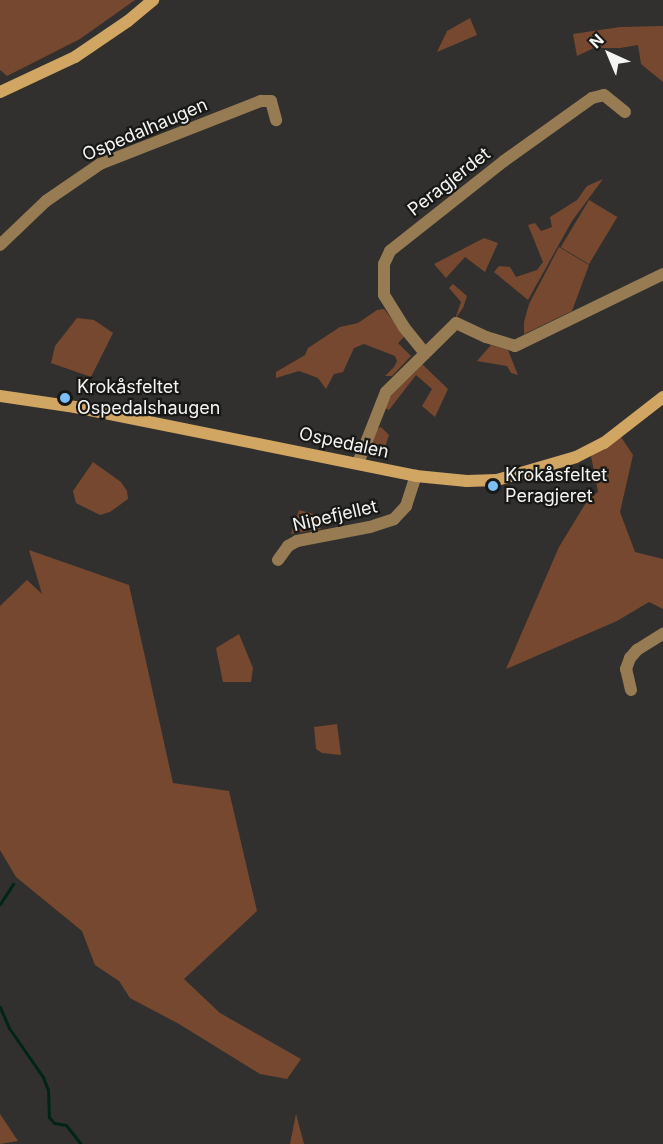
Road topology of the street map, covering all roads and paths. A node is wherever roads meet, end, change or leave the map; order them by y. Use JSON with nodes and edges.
{"nodes":[{"id":1,"x":153,"y":0,"type":"edge"},
{"id":2,"x":0,"y":92,"type":"edge"},
{"id":3,"x":625,"y":112,"type":"dead end"},
{"id":4,"x":276,"y":120,"type":"dead end"},
{"id":5,"x":0,"y":245,"type":"edge"},
{"id":6,"x":663,"y":274,"type":"edge"},
{"id":7,"x":424,"y":352,"type":"junction"},
{"id":8,"x":0,"y":396,"type":"edge"},
{"id":9,"x":663,"y":397,"type":"edge"},
{"id":10,"x":358,"y":463,"type":"junction"},
{"id":11,"x":416,"y":476,"type":"junction"},
{"id":12,"x":278,"y":560,"type":"dead end"},
{"id":13,"x":663,"y":634,"type":"edge"},
{"id":14,"x":631,"y":690,"type":"dead end"}],
"edges":[{"from":1,"to":2,"type":"street"},
{"from":3,"to":7,"type":"street","name":"Peragjerdet"},
{"from":4,"to":5,"type":"street","name":"Ospedalhaugen"},
{"from":6,"to":7,"type":"street"},
{"from":7,"to":10,"type":"street"},
{"from":8,"to":10,"type":"street","name":"Ospedalen"},
{"from":9,"to":11,"type":"street","name":"Ospedalen"},
{"from":10,"to":11,"type":"street","name":"Ospedalen"},
{"from":11,"to":12,"type":"street","name":"Nipefjellet"},
{"from":13,"to":14,"type":"street"}]}
